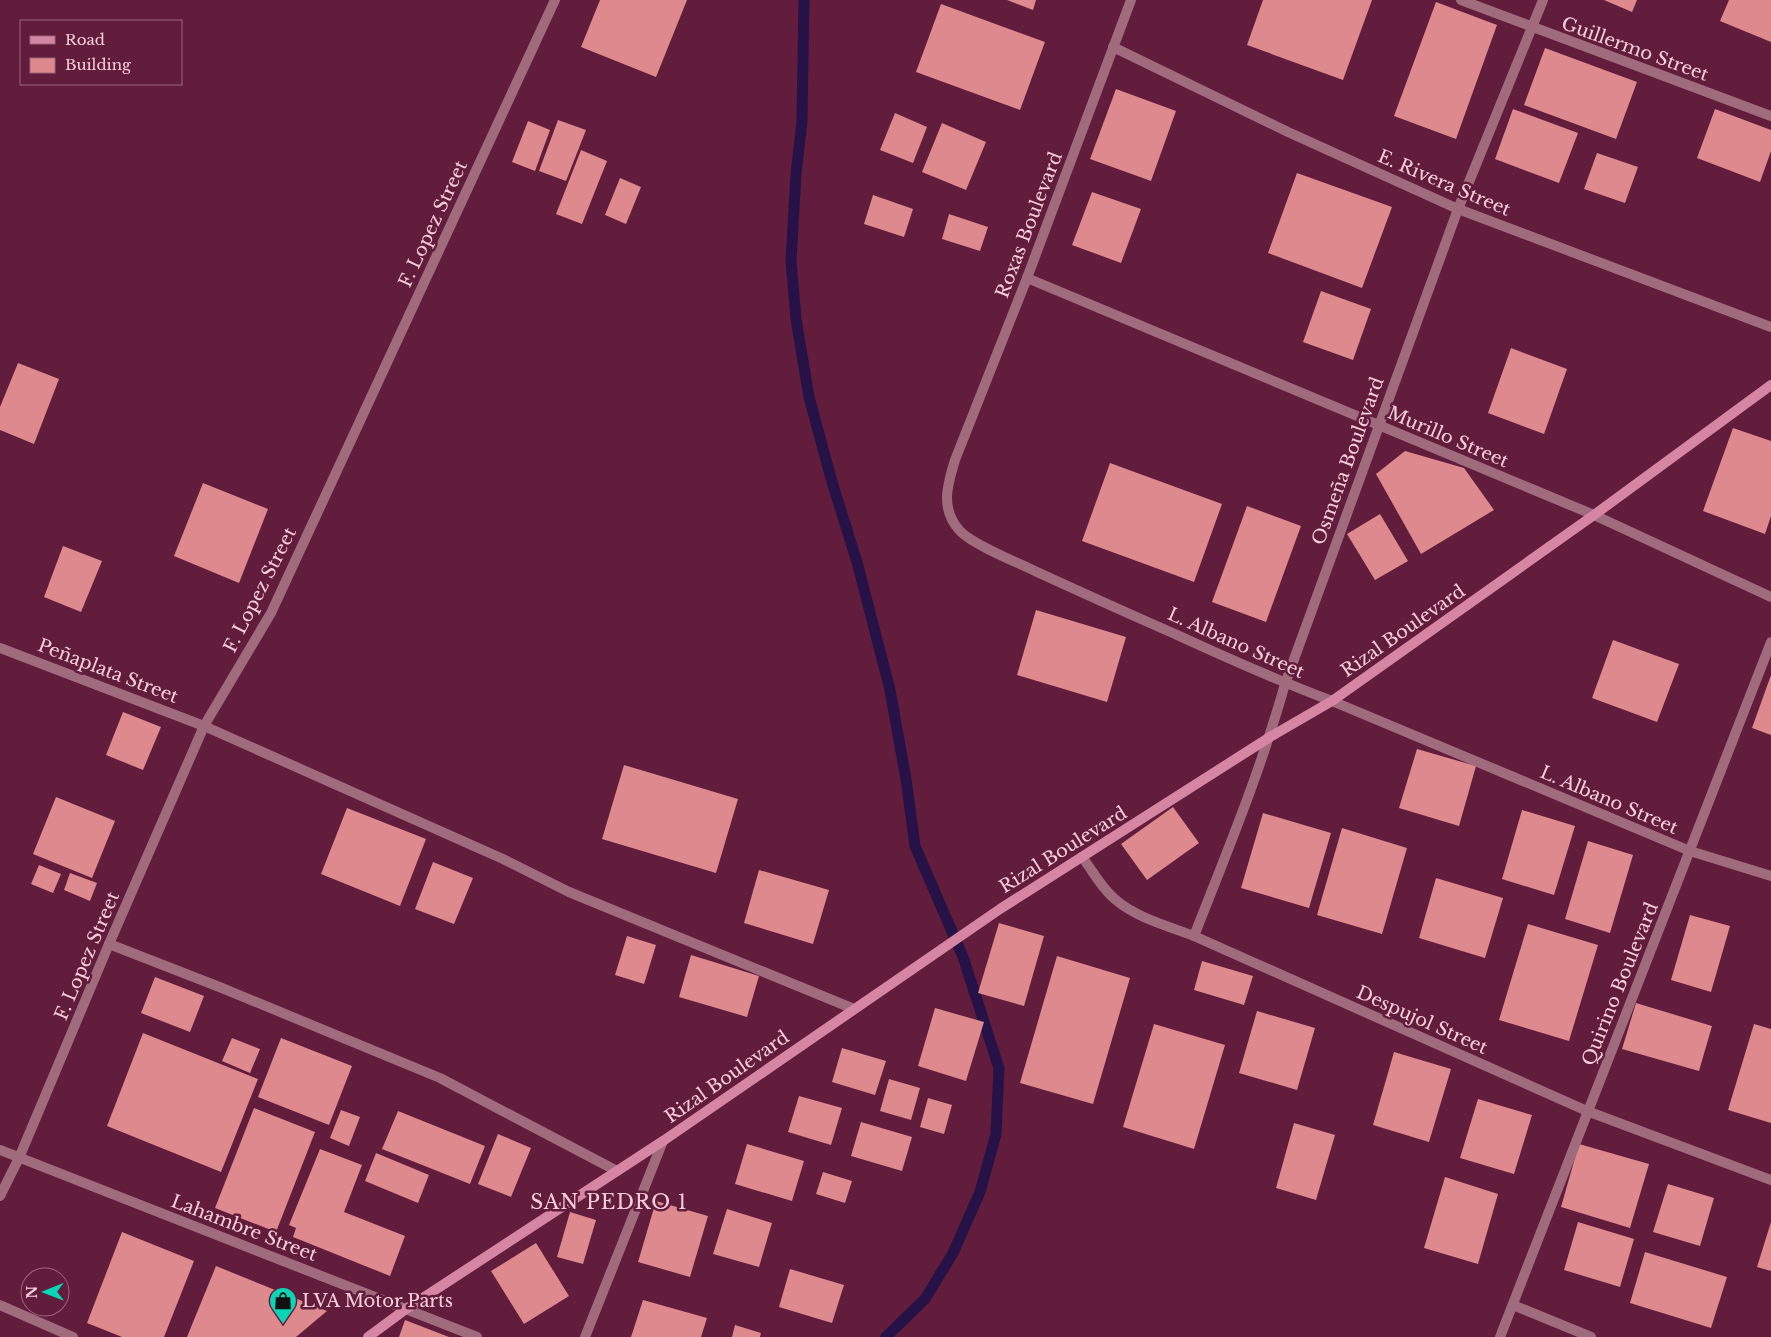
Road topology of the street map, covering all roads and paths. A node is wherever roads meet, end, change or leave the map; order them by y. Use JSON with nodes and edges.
{"nodes":[{"id":1,"x":555,"y":0,"type":"edge"},
{"id":2,"x":1131,"y":0,"type":"edge"},
{"id":3,"x":1461,"y":0,"type":"edge"},
{"id":4,"x":1543,"y":0,"type":"edge"},
{"id":5,"x":1532,"y":28,"type":"junction"},
{"id":6,"x":1113,"y":47,"type":"junction"},
{"id":7,"x":1771,"y":116,"type":"edge"},
{"id":8,"x":1458,"y":209,"type":"junction"},
{"id":9,"x":1027,"y":278,"type":"junction"},
{"id":10,"x":1771,"y":327,"type":"edge"},
{"id":11,"x":1771,"y":385,"type":"edge"},
{"id":12,"x":1378,"y":425,"type":"junction"},
{"id":13,"x":955,"y":460,"type":"joint"},
{"id":14,"x":1594,"y":515,"type":"junction"},
{"id":15,"x":1771,"y":597,"type":"edge"},
{"id":16,"x":1771,"y":642,"type":"edge"},
{"id":17,"x":0,"y":648,"type":"edge"},
{"id":18,"x":1285,"y":684,"type":"junction"},
{"id":19,"x":1332,"y":701,"type":"junction"},
{"id":20,"x":204,"y":726,"type":"junction"},
{"id":21,"x":1270,"y":737,"type":"junction"},
{"id":22,"x":1690,"y":851,"type":"junction"},
{"id":23,"x":1082,"y":857,"type":"junction"},
{"id":24,"x":1771,"y":876,"type":"edge"},
{"id":25,"x":1194,"y":936,"type":"junction"},
{"id":26,"x":109,"y":944,"type":"junction"},
{"id":27,"x":854,"y":1009,"type":"junction"},
{"id":28,"x":1587,"y":1111,"type":"junction"},
{"id":29,"x":663,"y":1141,"type":"junction"},
{"id":30,"x":0,"y":1150,"type":"edge"},
{"id":31,"x":19,"y":1158,"type":"junction"},
{"id":32,"x":616,"y":1171,"type":"junction"},
{"id":33,"x":1771,"y":1180,"type":"edge"},
{"id":34,"x":0,"y":1196,"type":"edge"},
{"id":35,"x":0,"y":1305,"type":"edge"},
{"id":36,"x":1513,"y":1305,"type":"junction"},
{"id":37,"x":406,"y":1309,"type":"junction"},
{"id":38,"x":73,"y":1337,"type":"edge"},
{"id":39,"x":368,"y":1337,"type":"edge"},
{"id":40,"x":477,"y":1337,"type":"edge"},
{"id":41,"x":585,"y":1337,"type":"edge"},
{"id":42,"x":1500,"y":1337,"type":"edge"},
{"id":43,"x":1590,"y":1337,"type":"edge"}],
"edges":[{"from":1,"to":20,"type":"street","name":"F. Lopez Street"},
{"from":2,"to":6,"type":"street","name":"Roxas Boulevard"},
{"from":3,"to":5,"type":"street","name":"Guillermo Street"},
{"from":4,"to":5,"type":"street","name":"Osmeña Boulevard"},
{"from":5,"to":7,"type":"street","name":"Guillermo Street"},
{"from":5,"to":8,"type":"street","name":"Osmeña Boulevard"},
{"from":6,"to":8,"type":"street","name":"E. Rivera Street"},
{"from":6,"to":9,"type":"street","name":"Roxas Boulevard"},
{"from":8,"to":10,"type":"street","name":"E. Rivera Street"},
{"from":8,"to":12,"type":"street","name":"Osmeña Boulevard"},
{"from":9,"to":12,"type":"street","name":"Murillo Street"},
{"from":9,"to":13,"type":"street","name":"Roxas Boulevard"},
{"from":11,"to":14,"type":"main road","name":"Rizal Boulevard"},
{"from":12,"to":14,"type":"street","name":"Murillo Street"},
{"from":12,"to":18,"type":"street","name":"Osmeña Boulevard"},
{"from":13,"to":18,"type":"street","name":"L. Albano Street"},
{"from":14,"to":15,"type":"street","name":"Murillo Street"},
{"from":14,"to":19,"type":"main road","name":"Rizal Boulevard"},
{"from":16,"to":22,"type":"street","name":"Quirino Boulevard"},
{"from":17,"to":20,"type":"street","name":"Peñaplata Street"},
{"from":18,"to":19,"type":"street","name":"L. Albano Street"},
{"from":18,"to":21,"type":"street","name":"Osmeña Boulevard"},
{"from":19,"to":21,"type":"main road","name":"Rizal Boulevard"},
{"from":19,"to":22,"type":"street","name":"L. Albano Street"},
{"from":20,"to":26,"type":"street","name":"F. Lopez Street"},
{"from":20,"to":27,"type":"street","name":"Peñaplata Street"},
{"from":21,"to":23,"type":"main road","name":"Rizal Boulevard"},
{"from":21,"to":25,"type":"street","name":"Osmeña Boulevard"},
{"from":22,"to":24,"type":"street","name":"L. Albano Street"},
{"from":22,"to":28,"type":"street","name":"Quirino Boulevard"},
{"from":23,"to":25,"type":"street","name":"Despujol Street"},
{"from":23,"to":27,"type":"main road","name":"Rizal Boulevard"},
{"from":25,"to":28,"type":"street","name":"Despujol Street"},
{"from":26,"to":31,"type":"street","name":"F. Lopez Street"},
{"from":26,"to":32,"type":"street"},
{"from":27,"to":29,"type":"main road","name":"Rizal Boulevard"},
{"from":28,"to":33,"type":"street","name":"Despujol Street"},
{"from":28,"to":36,"type":"street","name":"Quirino Boulevard"},
{"from":29,"to":32,"type":"main road","name":"Rizal Boulevard"},
{"from":29,"to":41,"type":"street"},
{"from":30,"to":31,"type":"street","name":"Lahambre Street"},
{"from":31,"to":34,"type":"street","name":"F. Lopez Street"},
{"from":31,"to":37,"type":"street","name":"Lahambre Street"},
{"from":32,"to":37,"type":"main road","name":"Rizal Boulevard"},
{"from":35,"to":38,"type":"street"},
{"from":36,"to":42,"type":"street","name":"Quirino Boulevard"},
{"from":36,"to":43,"type":"street"},
{"from":37,"to":39,"type":"main road","name":"Rizal Boulevard"},
{"from":37,"to":40,"type":"street","name":"Lahambre Street"}]}
